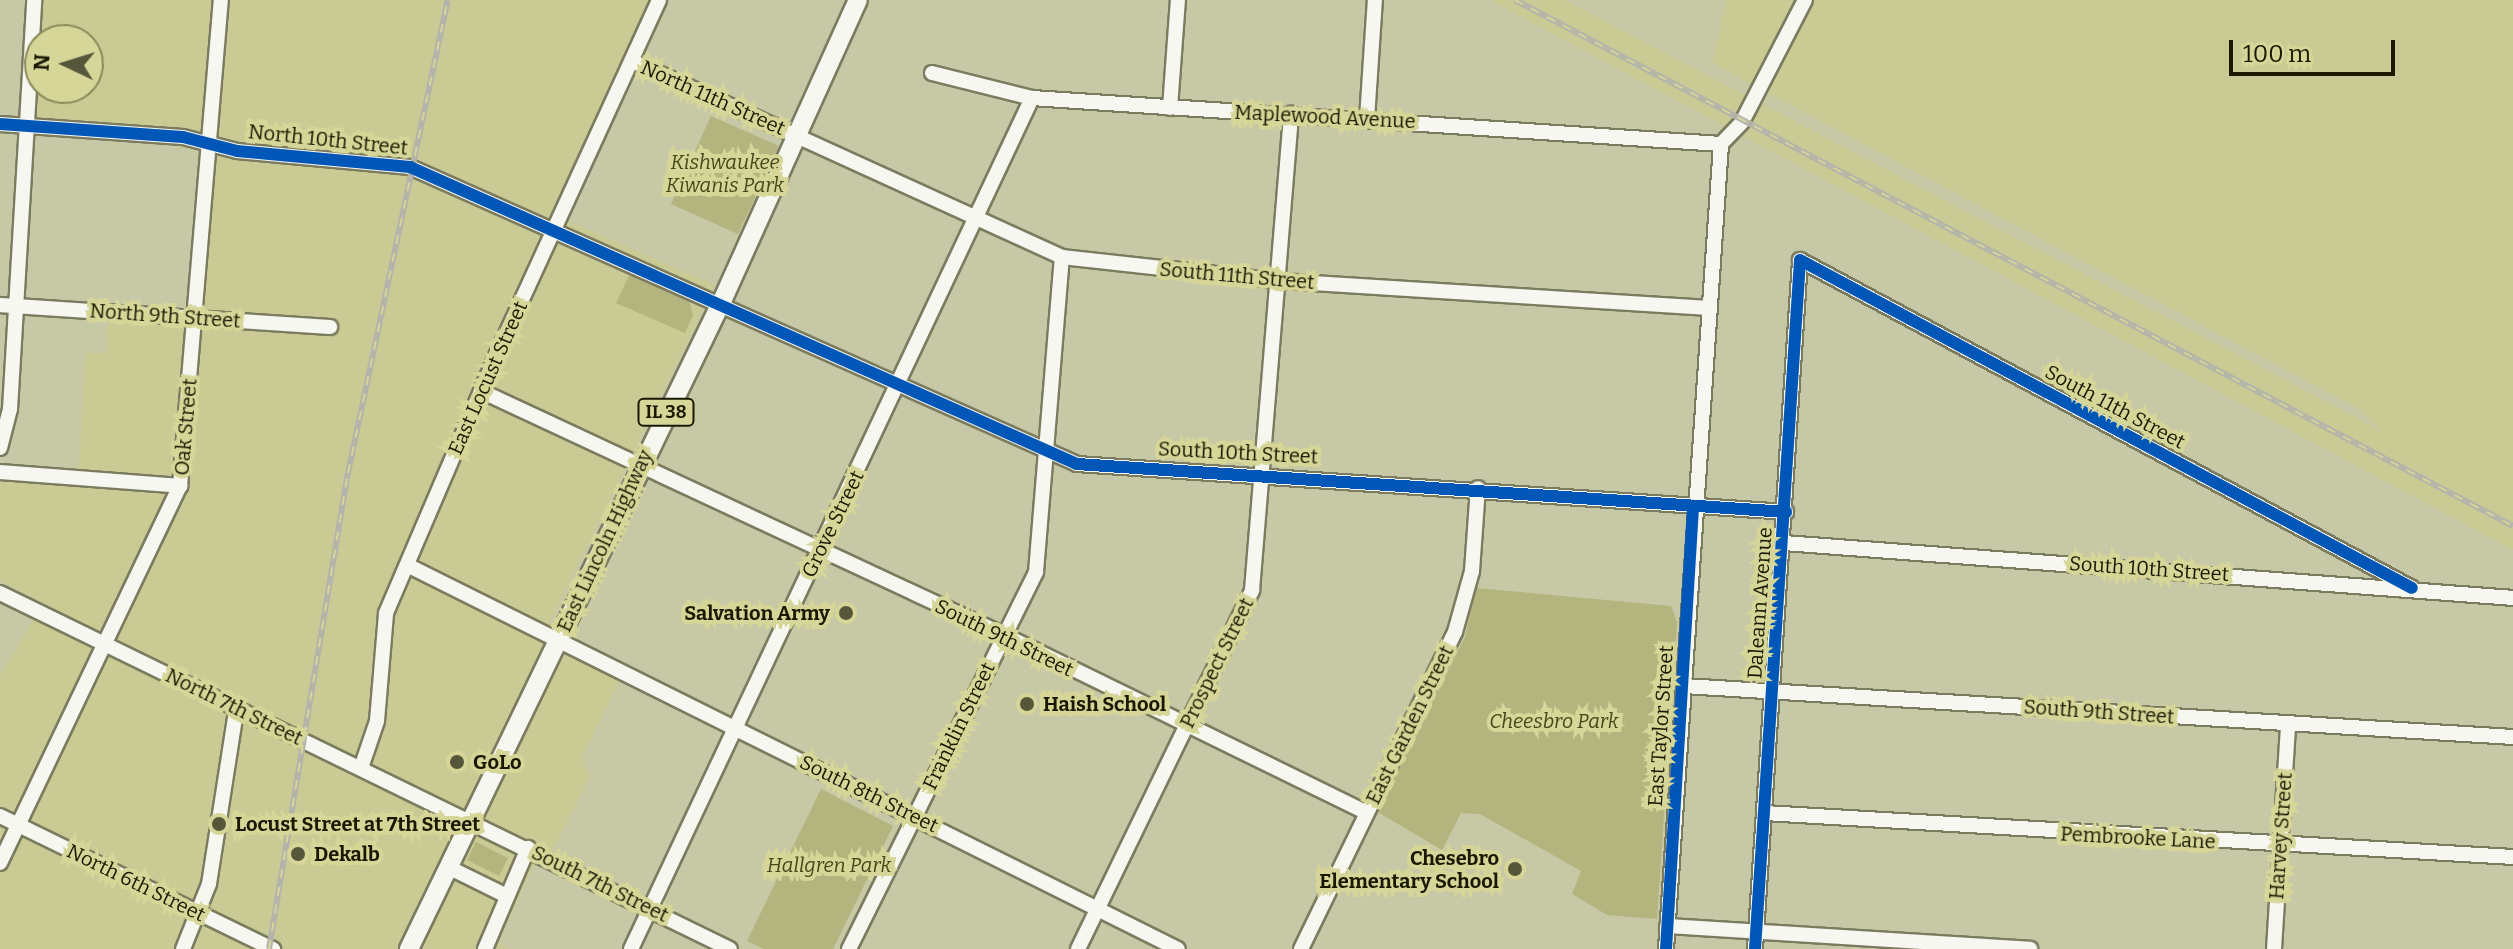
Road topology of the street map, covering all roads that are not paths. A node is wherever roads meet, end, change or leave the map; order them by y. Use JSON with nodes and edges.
{"nodes":[{"id":1,"x":34,"y":0,"type":"edge"},
{"id":2,"x":221,"y":0,"type":"edge"},
{"id":3,"x":659,"y":0,"type":"edge"},
{"id":4,"x":858,"y":0,"type":"edge"},
{"id":5,"x":1178,"y":0,"type":"edge"},
{"id":6,"x":1375,"y":0,"type":"edge"},
{"id":7,"x":1805,"y":0,"type":"edge"},
{"id":8,"x":632,"y":61,"type":"junction"},
{"id":9,"x":932,"y":73,"type":"dead end"},
{"id":10,"x":1032,"y":98,"type":"junction"},
{"id":11,"x":1170,"y":108,"type":"junction"},
{"id":12,"x":1291,"y":114,"type":"junction"},
{"id":13,"x":1367,"y":119,"type":"junction"},
{"id":14,"x":0,"y":124,"type":"edge"},
{"id":15,"x":26,"y":126,"type":"junction"},
{"id":16,"x":795,"y":134,"type":"junction"},
{"id":17,"x":208,"y":143,"type":"junction"},
{"id":18,"x":1721,"y":144,"type":"junction"},
{"id":19,"x":978,"y":217,"type":"junction"},
{"id":20,"x":557,"y":229,"type":"junction"},
{"id":21,"x":1062,"y":257,"type":"junction"},
{"id":22,"x":1800,"y":260,"type":"joint"},
{"id":23,"x":1280,"y":281,"type":"junction"},
{"id":24,"x":722,"y":301,"type":"junction"},
{"id":25,"x":0,"y":305,"type":"edge"},
{"id":26,"x":17,"y":306,"type":"junction"},
{"id":27,"x":1706,"y":308,"type":"junction"},
{"id":28,"x":194,"y":319,"type":"junction"},
{"id":29,"x":330,"y":327,"type":"dead end"},
{"id":30,"x":901,"y":383,"type":"junction"},
{"id":31,"x":481,"y":391,"type":"junction"},
{"id":32,"x":0,"y":448,"type":"edge"},
{"id":33,"x":1048,"y":452,"type":"junction"},
{"id":34,"x":642,"y":463,"type":"junction"},
{"id":35,"x":0,"y":472,"type":"edge"},
{"id":36,"x":1263,"y":475,"type":"junction"},
{"id":37,"x":180,"y":486,"type":"junction"},
{"id":38,"x":1478,"y":488,"type":"junction"},
{"id":39,"x":1693,"y":506,"type":"junction"},
{"id":40,"x":1786,"y":512,"type":"junction"},
{"id":41,"x":1784,"y":543,"type":"junction"},
{"id":42,"x":820,"y":552,"type":"junction"},
{"id":43,"x":407,"y":565,"type":"junction"},
{"id":44,"x":2412,"y":588,"type":"junction"},
{"id":45,"x":0,"y":593,"type":"edge"},
{"id":46,"x":2513,"y":598,"type":"edge"},
{"id":47,"x":1004,"y":635,"type":"junction"},
{"id":48,"x":557,"y":642,"type":"junction"},
{"id":49,"x":107,"y":646,"type":"junction"},
{"id":50,"x":1684,"y":686,"type":"junction"},
{"id":51,"x":1774,"y":690,"type":"junction"},
{"id":52,"x":237,"y":705,"type":"junction"},
{"id":53,"x":2288,"y":724,"type":"junction"},
{"id":54,"x":1186,"y":727,"type":"junction"},
{"id":55,"x":737,"y":729,"type":"junction"},
{"id":56,"x":2513,"y":737,"type":"edge"},
{"id":57,"x":361,"y":768,"type":"junction"},
{"id":58,"x":1367,"y":813,"type":"junction"},
{"id":59,"x":1764,"y":813,"type":"junction"},
{"id":60,"x":0,"y":816,"type":"edge"},
{"id":61,"x":915,"y":816,"type":"junction"},
{"id":62,"x":468,"y":821,"type":"junction"},
{"id":63,"x":18,"y":825,"type":"junction"},
{"id":64,"x":2280,"y":844,"type":"junction"},
{"id":65,"x":528,"y":848,"type":"junction"},
{"id":66,"x":2513,"y":857,"type":"edge"},
{"id":67,"x":0,"y":863,"type":"edge"},
{"id":68,"x":448,"y":867,"type":"junction"},
{"id":69,"x":505,"y":895,"type":"junction"},
{"id":70,"x":650,"y":909,"type":"junction"},
{"id":71,"x":1096,"y":909,"type":"junction"},
{"id":72,"x":199,"y":915,"type":"junction"},
{"id":73,"x":1667,"y":926,"type":"junction"},
{"id":74,"x":1755,"y":941,"type":"edge"},
{"id":75,"x":183,"y":949,"type":"edge"},
{"id":76,"x":273,"y":949,"type":"edge"},
{"id":77,"x":409,"y":949,"type":"edge"},
{"id":78,"x":485,"y":949,"type":"edge"},
{"id":79,"x":631,"y":949,"type":"edge"},
{"id":80,"x":730,"y":949,"type":"edge"},
{"id":81,"x":849,"y":949,"type":"edge"},
{"id":82,"x":1078,"y":949,"type":"edge"},
{"id":83,"x":1178,"y":949,"type":"edge"},
{"id":84,"x":1301,"y":949,"type":"edge"},
{"id":85,"x":1666,"y":949,"type":"edge"},
{"id":86,"x":2030,"y":949,"type":"edge"},
{"id":87,"x":2274,"y":949,"type":"edge"}],
"edges":[{"from":1,"to":15,"type":"street"},
{"from":2,"to":17,"type":"street","name":"Oak Street"},
{"from":3,"to":8,"type":"street","name":"East Locust Street"},
{"from":4,"to":16,"type":"main road","name":"East Lincoln Highway","number":"IL 38"},
{"from":5,"to":11,"type":"street"},
{"from":6,"to":13,"type":"street"},
{"from":7,"to":18,"type":"street"},
{"from":8,"to":16,"type":"street","name":"North 11th Street"},
{"from":8,"to":20,"type":"street","name":"East Locust Street"},
{"from":9,"to":10,"type":"street","name":"Maplewood Avenue"},
{"from":10,"to":11,"type":"street","name":"Maplewood Avenue"},
{"from":10,"to":19,"type":"street","name":"Grove Street"},
{"from":11,"to":12,"type":"street","name":"Maplewood Avenue"},
{"from":12,"to":13,"type":"street","name":"Maplewood Avenue"},
{"from":12,"to":23,"type":"street","name":"Prospect Street"},
{"from":13,"to":18,"type":"street","name":"Maplewood Avenue"},
{"from":14,"to":15,"type":"street","name":"North 10th Street"},
{"from":15,"to":17,"type":"street","name":"North 10th Street"},
{"from":15,"to":26,"type":"street"},
{"from":16,"to":19,"type":"street","name":"South 11th Street"},
{"from":16,"to":24,"type":"main road","name":"East Lincoln Highway","number":"IL 38"},
{"from":17,"to":20,"type":"street","name":"North 10th Street"},
{"from":17,"to":28,"type":"street","name":"Oak Street"},
{"from":18,"to":27,"type":"street","name":"East Taylor Street"},
{"from":19,"to":21,"type":"street","name":"South 11th Street"},
{"from":19,"to":30,"type":"street","name":"Grove Street"},
{"from":20,"to":24,"type":"street","name":"North 10th Street"},
{"from":20,"to":31,"type":"street","name":"East Locust Street"},
{"from":21,"to":23,"type":"street","name":"South 11th Street"},
{"from":21,"to":33,"type":"street","name":"Franklin Street"},
{"from":22,"to":40,"type":"street","name":"Daleann Avenue"},
{"from":22,"to":44,"type":"street","name":"South 11th Street"},
{"from":23,"to":27,"type":"street","name":"South 11th Street"},
{"from":23,"to":36,"type":"street","name":"Prospect Street"},
{"from":24,"to":30,"type":"street","name":"South 10th Street"},
{"from":24,"to":34,"type":"main road","name":"East Lincoln Highway","number":"IL 38"},
{"from":25,"to":26,"type":"street","name":"North 9th Street"},
{"from":26,"to":28,"type":"street","name":"North 9th Street"},
{"from":26,"to":32,"type":"street"},
{"from":27,"to":39,"type":"street","name":"East Taylor Street"},
{"from":28,"to":29,"type":"street","name":"North 9th Street"},
{"from":28,"to":37,"type":"street","name":"Oak Street"},
{"from":30,"to":33,"type":"street","name":"South 10th Street"},
{"from":30,"to":42,"type":"street","name":"Grove Street"},
{"from":31,"to":34,"type":"street"},
{"from":31,"to":43,"type":"street","name":"East Locust Street"},
{"from":33,"to":36,"type":"street","name":"South 10th Street"},
{"from":33,"to":47,"type":"street","name":"Franklin Street"},
{"from":34,"to":42,"type":"street","name":"South 9th Street"},
{"from":34,"to":48,"type":"main road","name":"East Lincoln Highway","number":"IL 38"},
{"from":35,"to":37,"type":"street"},
{"from":36,"to":38,"type":"street","name":"South 10th Street"},
{"from":36,"to":54,"type":"street","name":"Prospect Street"},
{"from":37,"to":49,"type":"street","name":"Oak Street"},
{"from":38,"to":39,"type":"street","name":"South 10th Street"},
{"from":38,"to":58,"type":"street","name":"East Garden Street"},
{"from":39,"to":40,"type":"street","name":"South 10th Street"},
{"from":39,"to":50,"type":"street","name":"East Taylor Street"},
{"from":40,"to":41,"type":"street","name":"Daleann Avenue"},
{"from":41,"to":44,"type":"street","name":"South 10th Street"},
{"from":41,"to":51,"type":"street","name":"Daleann Avenue"},
{"from":42,"to":47,"type":"street","name":"South 9th Street"},
{"from":42,"to":55,"type":"street","name":"Grove Street"},
{"from":43,"to":48,"type":"street","name":"South 8th Street"},
{"from":43,"to":57,"type":"street","name":"East Locust Street"},
{"from":44,"to":46,"type":"street","name":"South 10th Street"},
{"from":45,"to":49,"type":"street","name":"North 7th Street"},
{"from":47,"to":54,"type":"street","name":"South 9th Street"},
{"from":47,"to":61,"type":"street","name":"Franklin Street"},
{"from":48,"to":55,"type":"street","name":"South 8th Street"},
{"from":48,"to":62,"type":"main road","name":"East Lincoln Highway","number":"IL 38"},
{"from":49,"to":52,"type":"street","name":"North 7th Street"},
{"from":49,"to":63,"type":"street","name":"Oak Street"},
{"from":50,"to":51,"type":"street","name":"South 9th Street"},
{"from":50,"to":73,"type":"street","name":"East Taylor Street"},
{"from":51,"to":53,"type":"street","name":"South 9th Street"},
{"from":51,"to":59,"type":"street","name":"Daleann Avenue"},
{"from":52,"to":57,"type":"street","name":"North 7th Street"},
{"from":52,"to":72,"type":"street"},
{"from":53,"to":56,"type":"street","name":"South 9th Street"},
{"from":53,"to":64,"type":"street","name":"Harvey Street"},
{"from":54,"to":58,"type":"street","name":"South 9th Street"},
{"from":54,"to":71,"type":"street","name":"Prospect Street"},
{"from":55,"to":61,"type":"street","name":"South 8th Street"},
{"from":55,"to":70,"type":"street","name":"Grove Street"},
{"from":57,"to":62,"type":"street","name":"North 7th Street"},
{"from":58,"to":84,"type":"street","name":"East Garden Street"},
{"from":59,"to":64,"type":"street","name":"Pembrooke Lane"},
{"from":59,"to":74,"type":"street","name":"Daleann Avenue"},
{"from":60,"to":63,"type":"street","name":"North 6th Street"},
{"from":61,"to":71,"type":"street","name":"South 8th Street"},
{"from":61,"to":81,"type":"street","name":"Franklin Street"},
{"from":62,"to":65,"type":"street","name":"South 7th Street"},
{"from":62,"to":68,"type":"main road","name":"East Lincoln Highway","number":"IL 38"},
{"from":63,"to":67,"type":"street","name":"Oak Street"},
{"from":63,"to":72,"type":"street","name":"North 6th Street"},
{"from":64,"to":66,"type":"street","name":"Pembrooke Lane"},
{"from":64,"to":87,"type":"street","name":"Harvey Street"},
{"from":65,"to":69,"type":"street"},
{"from":65,"to":70,"type":"street","name":"South 7th Street"},
{"from":68,"to":69,"type":"street"},
{"from":68,"to":77,"type":"main road","name":"East Lincoln Highway","number":"IL 38"},
{"from":69,"to":78,"type":"street"},
{"from":70,"to":79,"type":"street","name":"Grove Street"},
{"from":70,"to":80,"type":"street","name":"South 7th Street"},
{"from":71,"to":82,"type":"street","name":"Prospect Street"},
{"from":71,"to":83,"type":"street","name":"South 8th Street"},
{"from":72,"to":75,"type":"street"},
{"from":72,"to":76,"type":"street","name":"North 6th Street"},
{"from":73,"to":74,"type":"street"},
{"from":73,"to":85,"type":"street","name":"East Taylor Street"},
{"from":74,"to":86,"type":"street"}]}
